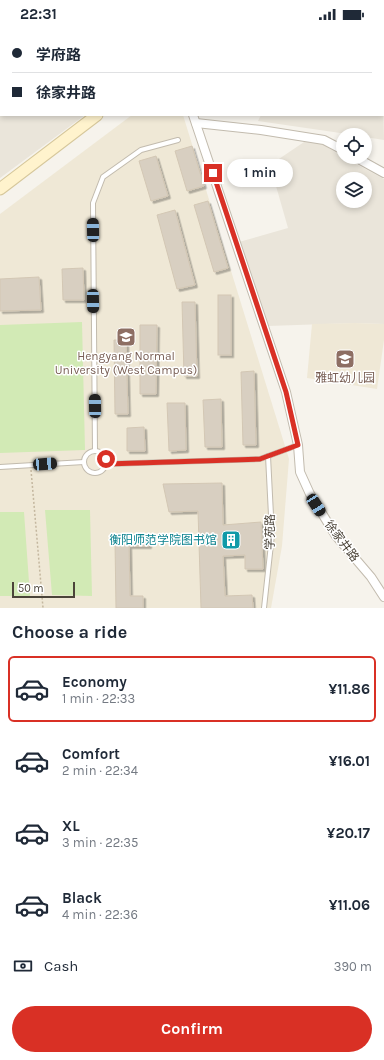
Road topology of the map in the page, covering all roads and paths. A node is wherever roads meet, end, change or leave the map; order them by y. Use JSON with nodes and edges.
{"nodes":[{"id":1,"x":97,"y":116,"type":"edge"},
{"id":2,"x":195,"y":119,"type":"edge"},
{"id":3,"x":178,"y":140,"type":"dead end"},
{"id":4,"x":336,"y":146,"type":"edge"},
{"id":5,"x":368,"y":164,"type":"edge"},
{"id":6,"x":384,"y":173,"type":"edge"},
{"id":7,"x":0,"y":189,"type":"edge"},
{"id":8,"x":298,"y":445,"type":"junction"},
{"id":9,"x":95,"y":451,"type":"junction"},
{"id":10,"x":268,"y":456,"type":"junction"},
{"id":11,"x":84,"y":462,"type":"junction"},
{"id":12,"x":106,"y":464,"type":"junction"},
{"id":13,"x":31,"y":465,"type":"junction"},
{"id":14,"x":0,"y":467,"type":"edge"},
{"id":15,"x":384,"y":597,"type":"edge"},
{"id":16,"x":43,"y":608,"type":"edge"},
{"id":17,"x":264,"y":608,"type":"edge"}],
"edges":[{"from":1,"to":7,"type":"main road"},
{"from":2,"to":4,"type":"street"},
{"from":2,"to":8,"type":"street","name":"徐家井路"},
{"from":3,"to":9,"type":"lane"},
{"from":5,"to":6,"type":"street"},
{"from":8,"to":10,"type":"lane"},
{"from":8,"to":15,"type":"street","name":"徐家井路"},
{"from":9,"to":11,"type":"lane"},
{"from":9,"to":12,"type":"lane"},
{"from":10,"to":12,"type":"lane"},
{"from":10,"to":17,"type":"lane","name":"学苑路"},
{"from":11,"to":12,"type":"lane"},
{"from":11,"to":13,"type":"lane"},
{"from":13,"to":14,"type":"lane"},
{"from":13,"to":16,"type":"path"}]}
